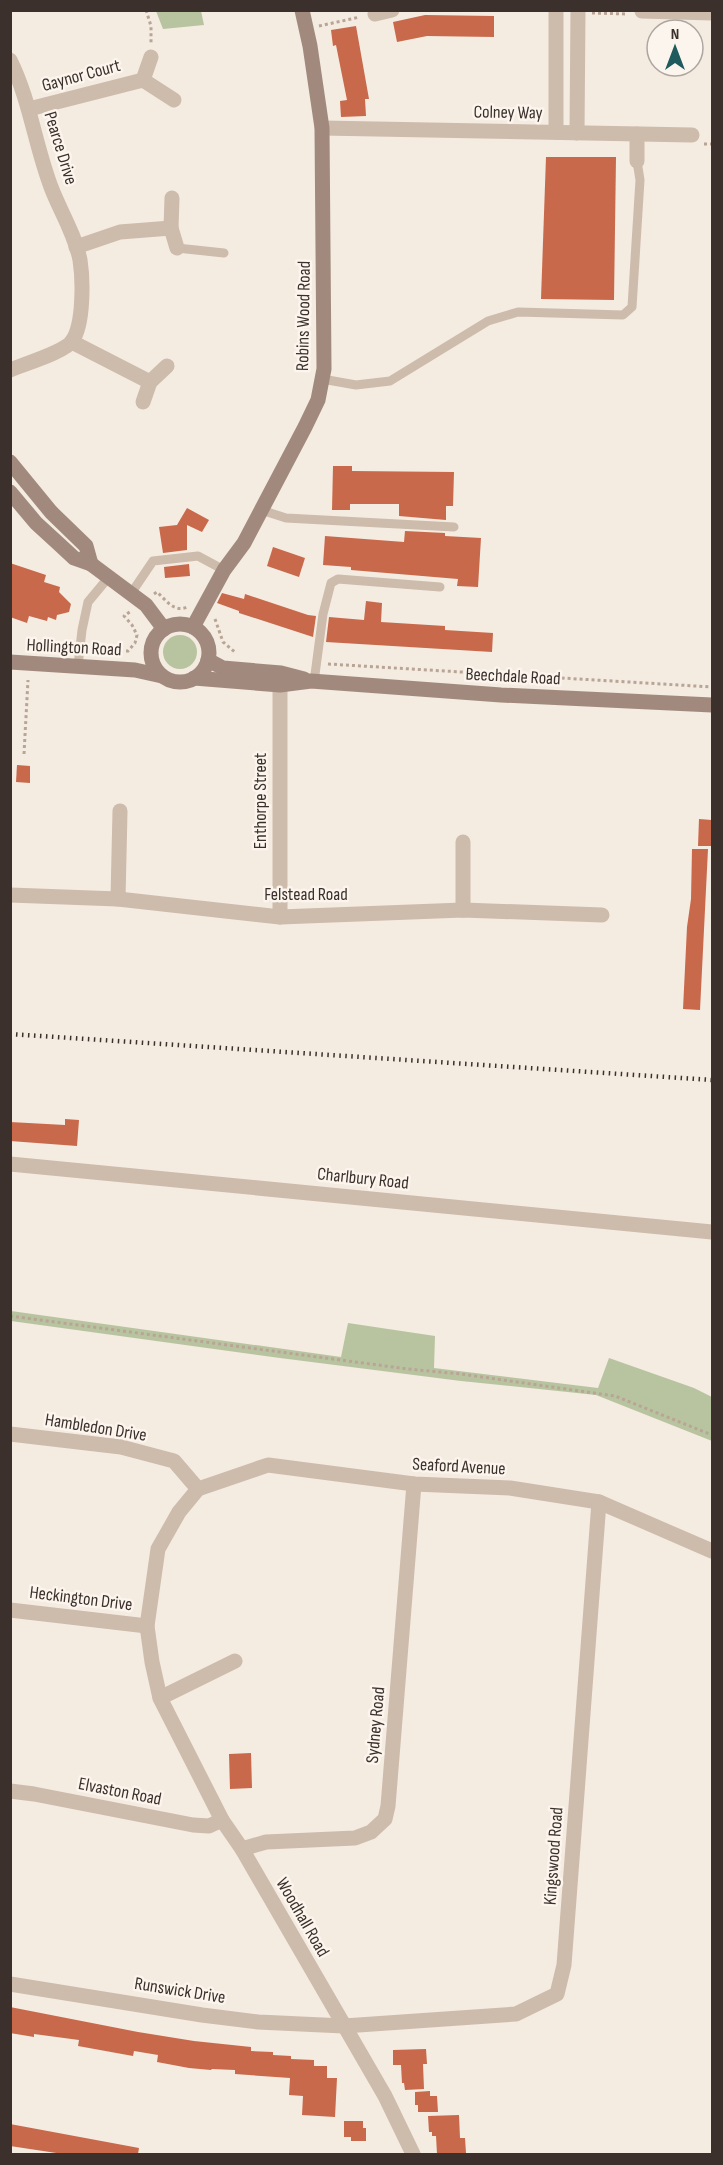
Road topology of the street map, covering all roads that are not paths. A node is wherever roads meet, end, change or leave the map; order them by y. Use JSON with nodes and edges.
{"nodes":[{"id":1,"x":302,"y":10,"type":"edge"},
{"id":2,"x":556,"y":10,"type":"edge"},
{"id":3,"x":642,"y":11,"type":"edge"},
{"id":4,"x":578,"y":12,"type":"edge"},
{"id":5,"x":712,"y":13,"type":"edge"},
{"id":6,"x":152,"y":57,"type":"road end"},
{"id":7,"x":10,"y":60,"type":"edge"},
{"id":8,"x":143,"y":80,"type":"junction"},
{"id":9,"x":174,"y":100,"type":"dead end"},
{"id":10,"x":29,"y":109,"type":"junction"},
{"id":11,"x":322,"y":129,"type":"junction"},
{"id":12,"x":556,"y":132,"type":"junction"},
{"id":13,"x":578,"y":133,"type":"junction"},
{"id":14,"x":637,"y":134,"type":"junction"},
{"id":15,"x":692,"y":135,"type":"dead end"},
{"id":16,"x":637,"y":161,"type":"joint"},
{"id":17,"x":172,"y":198,"type":"dead end"},
{"id":18,"x":171,"y":228,"type":"junction"},
{"id":19,"x":76,"y":247,"type":"junction"},
{"id":20,"x":177,"y":248,"type":"joint"},
{"id":21,"x":224,"y":253,"type":"dead end"},
{"id":22,"x":72,"y":342,"type":"junction"},
{"id":23,"x":167,"y":366,"type":"dead end"},
{"id":24,"x":10,"y":370,"type":"edge"},
{"id":25,"x":322,"y":379,"type":"junction"},
{"id":26,"x":150,"y":382,"type":"junction"},
{"id":27,"x":143,"y":402,"type":"dead end"},
{"id":28,"x":10,"y":462,"type":"edge"},
{"id":29,"x":10,"y":492,"type":"edge"},
{"id":30,"x":261,"y":510,"type":"junction"},
{"id":31,"x":454,"y":527,"type":"dead end"},
{"id":32,"x":91,"y":564,"type":"junction"},
{"id":33,"x":224,"y":570,"type":"junction"},
{"id":34,"x":108,"y":578,"type":"junction"},
{"id":35,"x":440,"y":587,"type":"dead end"},
{"id":36,"x":130,"y":595,"type":"junction"},
{"id":37,"x":193,"y":627,"type":"junction"},
{"id":38,"x":164,"y":629,"type":"junction"},
{"id":39,"x":208,"y":660,"type":"junction"},
{"id":40,"x":10,"y":662,"type":"edge"},
{"id":41,"x":152,"y":663,"type":"junction"},
{"id":42,"x":78,"y":666,"type":"junction"},
{"id":43,"x":135,"y":670,"type":"junction"},
{"id":44,"x":162,"y":676,"type":"junction"},
{"id":45,"x":194,"y":678,"type":"junction"},
{"id":46,"x":312,"y":682,"type":"junction"},
{"id":47,"x":280,"y":685,"type":"junction"},
{"id":48,"x":712,"y":705,"type":"edge"},
{"id":49,"x":120,"y":811,"type":"dead end"},
{"id":50,"x":463,"y":842,"type":"dead end"},
{"id":51,"x":10,"y":896,"type":"edge"},
{"id":52,"x":118,"y":899,"type":"junction"},
{"id":53,"x":463,"y":910,"type":"junction"},
{"id":54,"x":602,"y":915,"type":"dead end"},
{"id":55,"x":280,"y":916,"type":"junction"},
{"id":56,"x":10,"y":1164,"type":"edge"},
{"id":57,"x":712,"y":1232,"type":"edge"},
{"id":58,"x":10,"y":1434,"type":"edge"},
{"id":59,"x":414,"y":1484,"type":"junction"},
{"id":60,"x":198,"y":1489,"type":"junction"},
{"id":61,"x":599,"y":1502,"type":"junction"},
{"id":62,"x":712,"y":1551,"type":"edge"},
{"id":63,"x":10,"y":1610,"type":"edge"},
{"id":64,"x":147,"y":1626,"type":"junction"},
{"id":65,"x":235,"y":1661,"type":"dead end"},
{"id":66,"x":160,"y":1698,"type":"junction"},
{"id":67,"x":10,"y":1791,"type":"edge"},
{"id":68,"x":222,"y":1820,"type":"junction"},
{"id":69,"x":242,"y":1849,"type":"junction"},
{"id":70,"x":10,"y":1984,"type":"edge"},
{"id":71,"x":344,"y":2026,"type":"junction"},
{"id":72,"x":413,"y":2154,"type":"edge"}],
"edges":[{"from":1,"to":11,"type":"street","name":"Robins Wood Road"},
{"from":2,"to":12,"type":"street"},
{"from":3,"to":5,"type":"street"},
{"from":4,"to":13,"type":"street"},
{"from":6,"to":8,"type":"street","name":"Gaynor Court"},
{"from":7,"to":10,"type":"street","name":"Pearce Drive"},
{"from":8,"to":9,"type":"street","name":"Gaynor Court"},
{"from":8,"to":10,"type":"street","name":"Gaynor Court"},
{"from":10,"to":19,"type":"street","name":"Pearce Drive"},
{"from":11,"to":12,"type":"street","name":"Colney Way"},
{"from":11,"to":25,"type":"street","name":"Robins Wood Road"},
{"from":12,"to":13,"type":"street","name":"Colney Way"},
{"from":13,"to":14,"type":"street","name":"Colney Way"},
{"from":14,"to":15,"type":"street","name":"Colney Way"},
{"from":14,"to":16,"type":"street"},
{"from":16,"to":25,"type":"lane"},
{"from":17,"to":18,"type":"street"},
{"from":18,"to":19,"type":"street"},
{"from":18,"to":20,"type":"street"},
{"from":19,"to":22,"type":"street","name":"Pearce Drive"},
{"from":20,"to":21,"type":"lane"},
{"from":22,"to":24,"type":"street"},
{"from":22,"to":26,"type":"street"},
{"from":23,"to":26,"type":"street"},
{"from":25,"to":30,"type":"street","name":"Robins Wood Road"},
{"from":26,"to":27,"type":"street"},
{"from":28,"to":32,"type":"street"},
{"from":29,"to":32,"type":"street"},
{"from":30,"to":31,"type":"lane"},
{"from":30,"to":33,"type":"street","name":"Robins Wood Road"},
{"from":32,"to":34,"type":"street"},
{"from":33,"to":36,"type":"lane"},
{"from":33,"to":37,"type":"street","name":"Robins Wood Road"},
{"from":34,"to":36,"type":"street"},
{"from":34,"to":42,"type":"lane"},
{"from":35,"to":46,"type":"lane"},
{"from":36,"to":38,"type":"street"},
{"from":37,"to":38,"type":"street"},
{"from":37,"to":39,"type":"street"},
{"from":38,"to":41,"type":"street"},
{"from":39,"to":45,"type":"street"},
{"from":39,"to":46,"type":"street","name":"Beechdale Road"},
{"from":40,"to":42,"type":"street","name":"Hollington Road"},
{"from":41,"to":43,"type":"street","name":"Hollington Road"},
{"from":41,"to":44,"type":"street"},
{"from":42,"to":43,"type":"street","name":"Hollington Road"},
{"from":43,"to":44,"type":"street","name":"Hollington Road"},
{"from":44,"to":45,"type":"street"},
{"from":45,"to":47,"type":"street"},
{"from":46,"to":47,"type":"street","name":"Beechdale Road"},
{"from":46,"to":48,"type":"street","name":"Beechdale Road"},
{"from":47,"to":55,"type":"street","name":"Enthorpe Street"},
{"from":49,"to":52,"type":"street"},
{"from":50,"to":53,"type":"street"},
{"from":51,"to":52,"type":"street","name":"Felstead Road"},
{"from":52,"to":55,"type":"street","name":"Felstead Road"},
{"from":53,"to":54,"type":"street","name":"Felstead Road"},
{"from":53,"to":55,"type":"street","name":"Felstead Road"},
{"from":56,"to":57,"type":"street","name":"Charlbury Road"},
{"from":58,"to":60,"type":"street","name":"Hambledon Drive"},
{"from":59,"to":60,"type":"street","name":"Seaford Avenue"},
{"from":59,"to":61,"type":"street","name":"Seaford Avenue"},
{"from":59,"to":69,"type":"street","name":"Sydney Road"},
{"from":60,"to":64,"type":"street","name":"Woodhall Road"},
{"from":61,"to":62,"type":"street","name":"Seaford Avenue"},
{"from":61,"to":71,"type":"street","name":"Kingswood Road"},
{"from":63,"to":64,"type":"street","name":"Heckington Drive"},
{"from":64,"to":66,"type":"street","name":"Woodhall Road"},
{"from":65,"to":66,"type":"street"},
{"from":66,"to":68,"type":"street","name":"Woodhall Road"},
{"from":67,"to":68,"type":"street","name":"Elvaston Road"},
{"from":68,"to":69,"type":"street","name":"Woodhall Road"},
{"from":69,"to":71,"type":"street","name":"Woodhall Road"},
{"from":70,"to":71,"type":"street","name":"Runswick Drive"},
{"from":71,"to":72,"type":"street","name":"Woodhall Road"}]}
